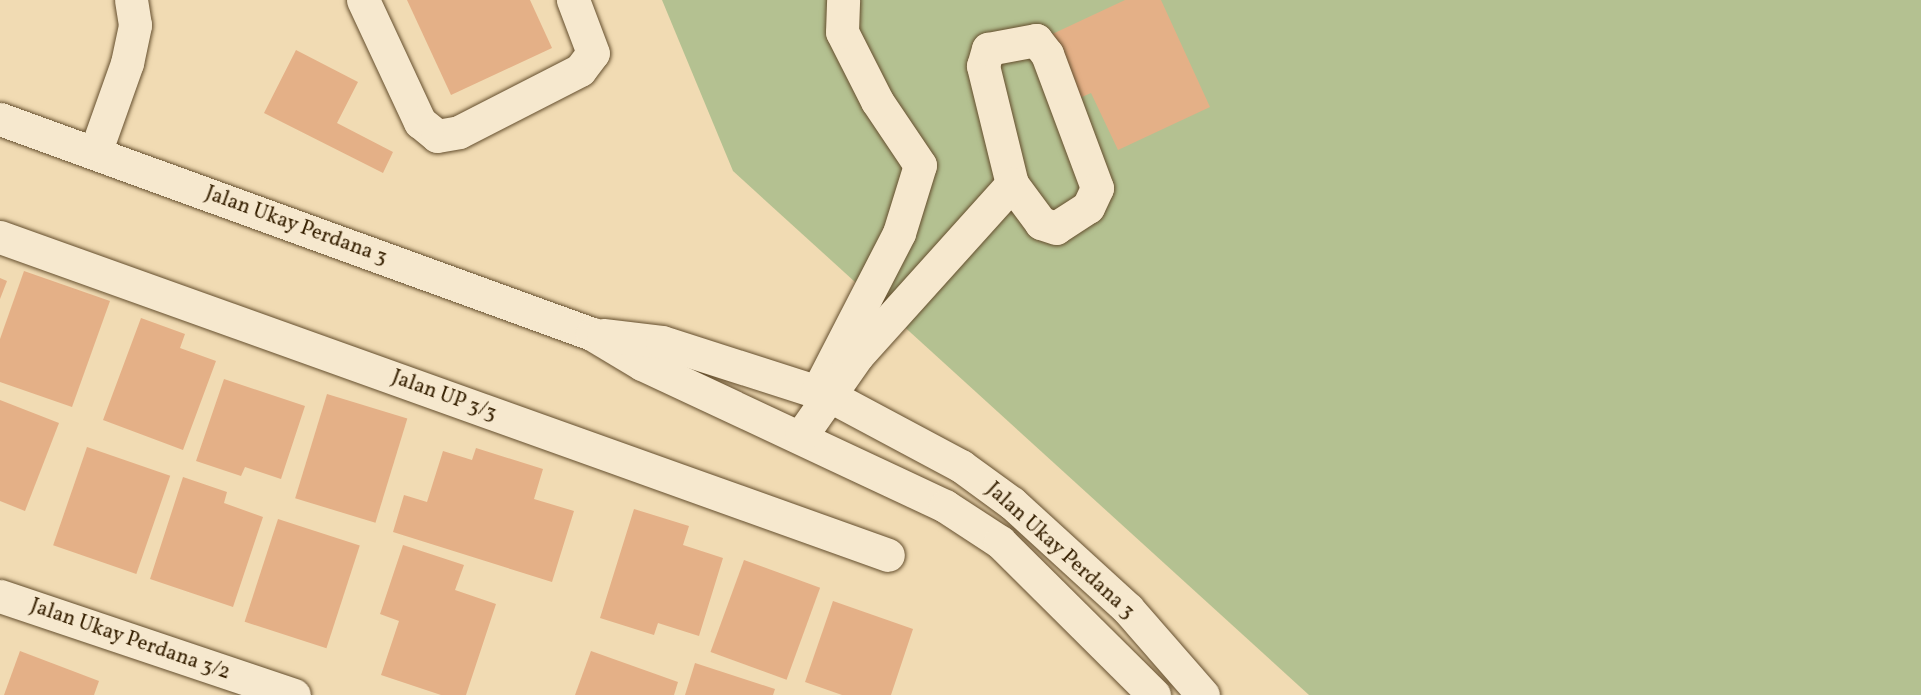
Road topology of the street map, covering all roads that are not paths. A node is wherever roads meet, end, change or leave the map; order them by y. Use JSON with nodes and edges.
{"nodes":[{"id":1,"x":131,"y":0,"type":"edge"},
{"id":2,"x":363,"y":0,"type":"edge"},
{"id":3,"x":573,"y":0,"type":"edge"},
{"id":4,"x":843,"y":0,"type":"edge"},
{"id":5,"x":0,"y":119,"type":"edge"},
{"id":6,"x":95,"y":153,"type":"junction"},
{"id":7,"x":1012,"y":184,"type":"junction"},
{"id":8,"x":0,"y":237,"type":"edge"},
{"id":9,"x":592,"y":334,"type":"junction"},
{"id":10,"x":834,"y":399,"type":"junction"},
{"id":11,"x":801,"y":436,"type":"junction"},
{"id":12,"x":834,"y":451,"type":"junction"},
{"id":13,"x":888,"y":555,"type":"dead end"},
{"id":14,"x":0,"y":596,"type":"edge"},
{"id":15,"x":294,"y":695,"type":"edge"},
{"id":16,"x":1154,"y":695,"type":"edge"},
{"id":17,"x":1203,"y":695,"type":"edge"}],
"edges":[{"from":1,"to":6,"type":"street"},
{"from":2,"to":3,"type":"street"},
{"from":4,"to":10,"type":"street"},
{"from":5,"to":6,"type":"street","name":"Jalan Ukay Perdana 3"},
{"from":6,"to":9,"type":"street","name":"Jalan Ukay Perdana 3"},
{"from":7,"to":7,"type":"street"},
{"from":7,"to":10,"type":"street"},
{"from":8,"to":13,"type":"street","name":"Jalan UP 3/3"},
{"from":9,"to":10,"type":"street","name":"Jalan Ukay Perdana 3"},
{"from":9,"to":11,"type":"street","name":"Jalan Ukay Perdana 3"},
{"from":10,"to":11,"type":"street"},
{"from":10,"to":12,"type":"street"},
{"from":10,"to":17,"type":"street","name":"Jalan Ukay Perdana 3"},
{"from":11,"to":12,"type":"street","name":"Jalan Ukay Perdana 3"},
{"from":12,"to":16,"type":"street","name":"Jalan Ukay Perdana 3"},
{"from":14,"to":15,"type":"street","name":"Jalan Ukay Perdana 3/2"}]}
